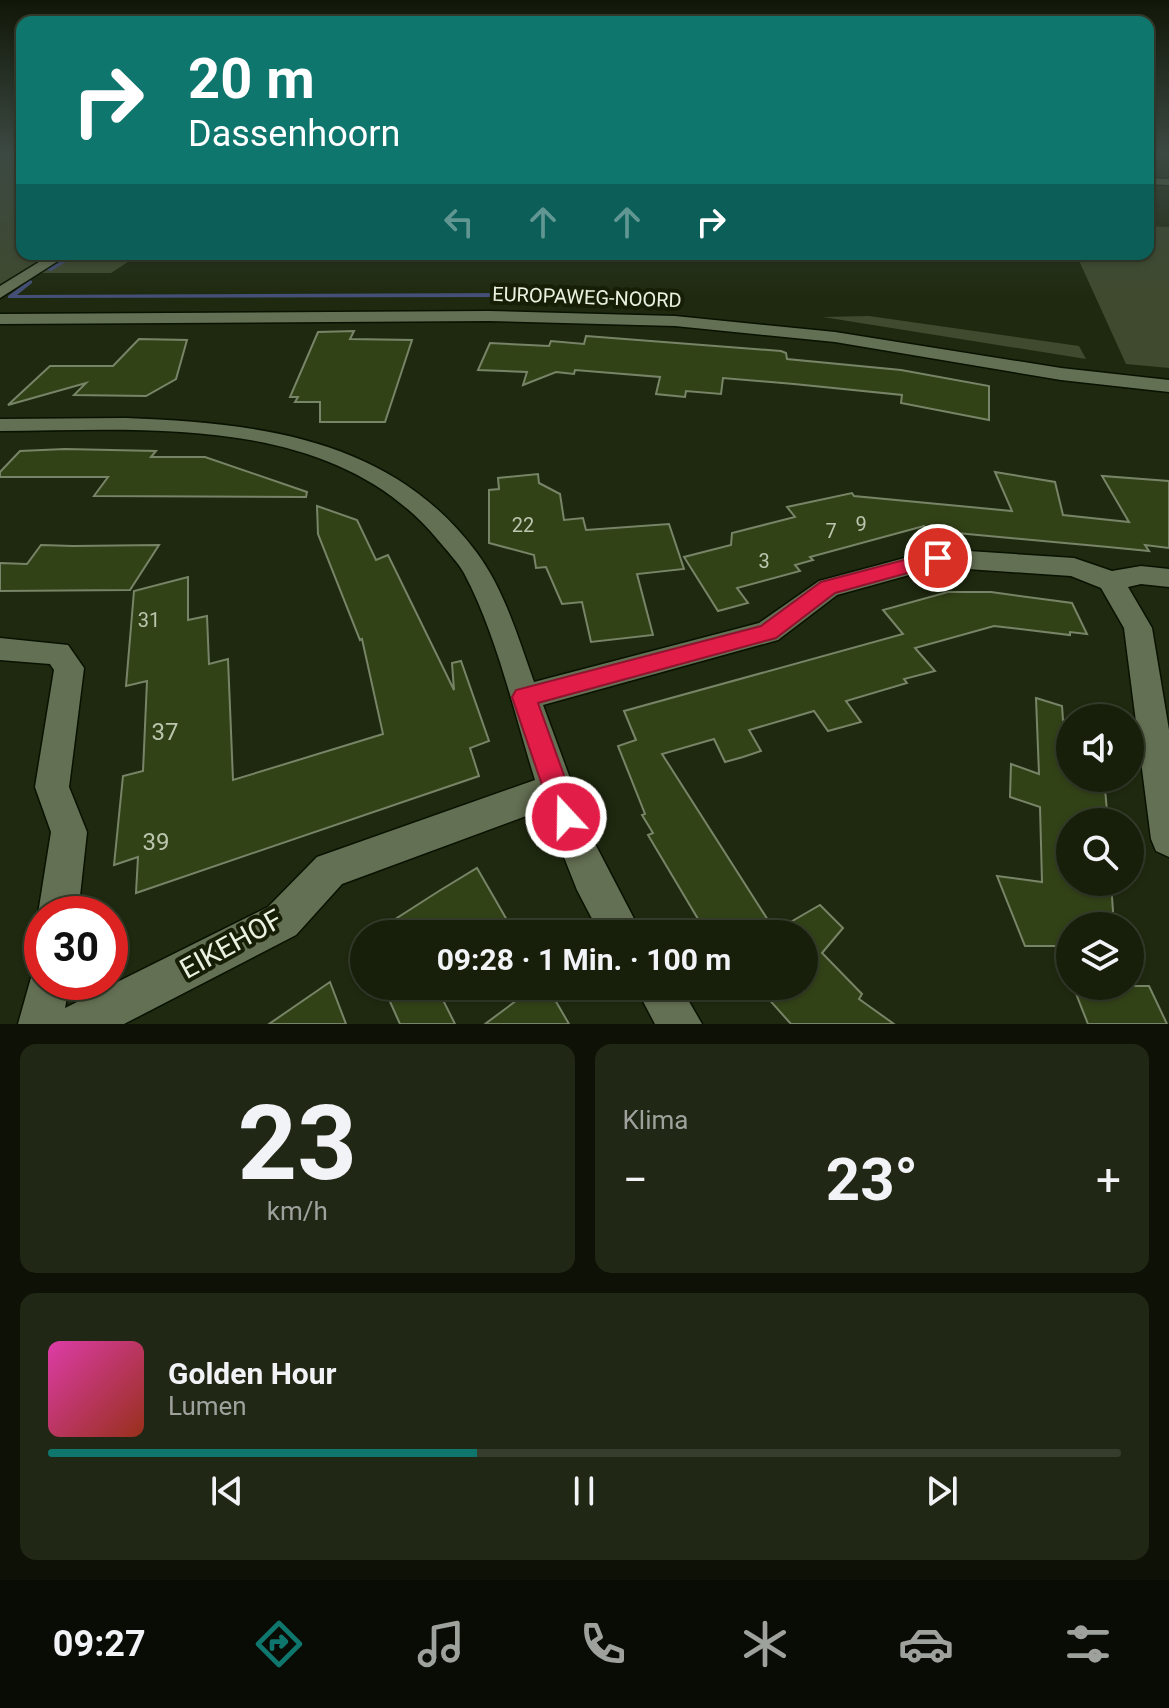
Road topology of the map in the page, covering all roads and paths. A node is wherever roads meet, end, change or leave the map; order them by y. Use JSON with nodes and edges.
{"nodes":[{"id":1,"x":52,"y":260,"type":"edge"},
{"id":2,"x":0,"y":293,"type":"edge"},
{"id":3,"x":0,"y":319,"type":"edge"},
{"id":4,"x":1169,"y":386,"type":"edge"},
{"id":5,"x":0,"y":425,"type":"edge"},
{"id":6,"x":1169,"y":578,"type":"edge"},
{"id":7,"x":1111,"y":581,"type":"junction"},
{"id":8,"x":0,"y":649,"type":"edge"},
{"id":9,"x":524,"y":697,"type":"junction"},
{"id":10,"x":555,"y":789,"type":"junction"},
{"id":11,"x":1169,"y":839,"type":"edge"},
{"id":12,"x":60,"y":896,"type":"edge"},
{"id":13,"x":613,"y":920,"type":"edge"},
{"id":14,"x":45,"y":1000,"type":"edge"},
{"id":15,"x":665,"y":1000,"type":"edge"},
{"id":16,"x":40,"y":1024,"type":"edge"},
{"id":17,"x":79,"y":1024,"type":"edge"},
{"id":18,"x":680,"y":1024,"type":"edge"}],
"edges":[{"from":1,"to":2,"type":"street"},
{"from":3,"to":4,"type":"street","name":"EUROPAWEG-NOORD"},
{"from":5,"to":9,"type":"street"},
{"from":6,"to":7,"type":"street"},
{"from":7,"to":9,"type":"street"},
{"from":7,"to":11,"type":"street"},
{"from":8,"to":12,"type":"street"},
{"from":9,"to":10,"type":"street"},
{"from":10,"to":13,"type":"street"},
{"from":10,"to":17,"type":"street","name":"EIKEHOF"},
{"from":14,"to":16,"type":"street"},
{"from":15,"to":18,"type":"street"}]}
